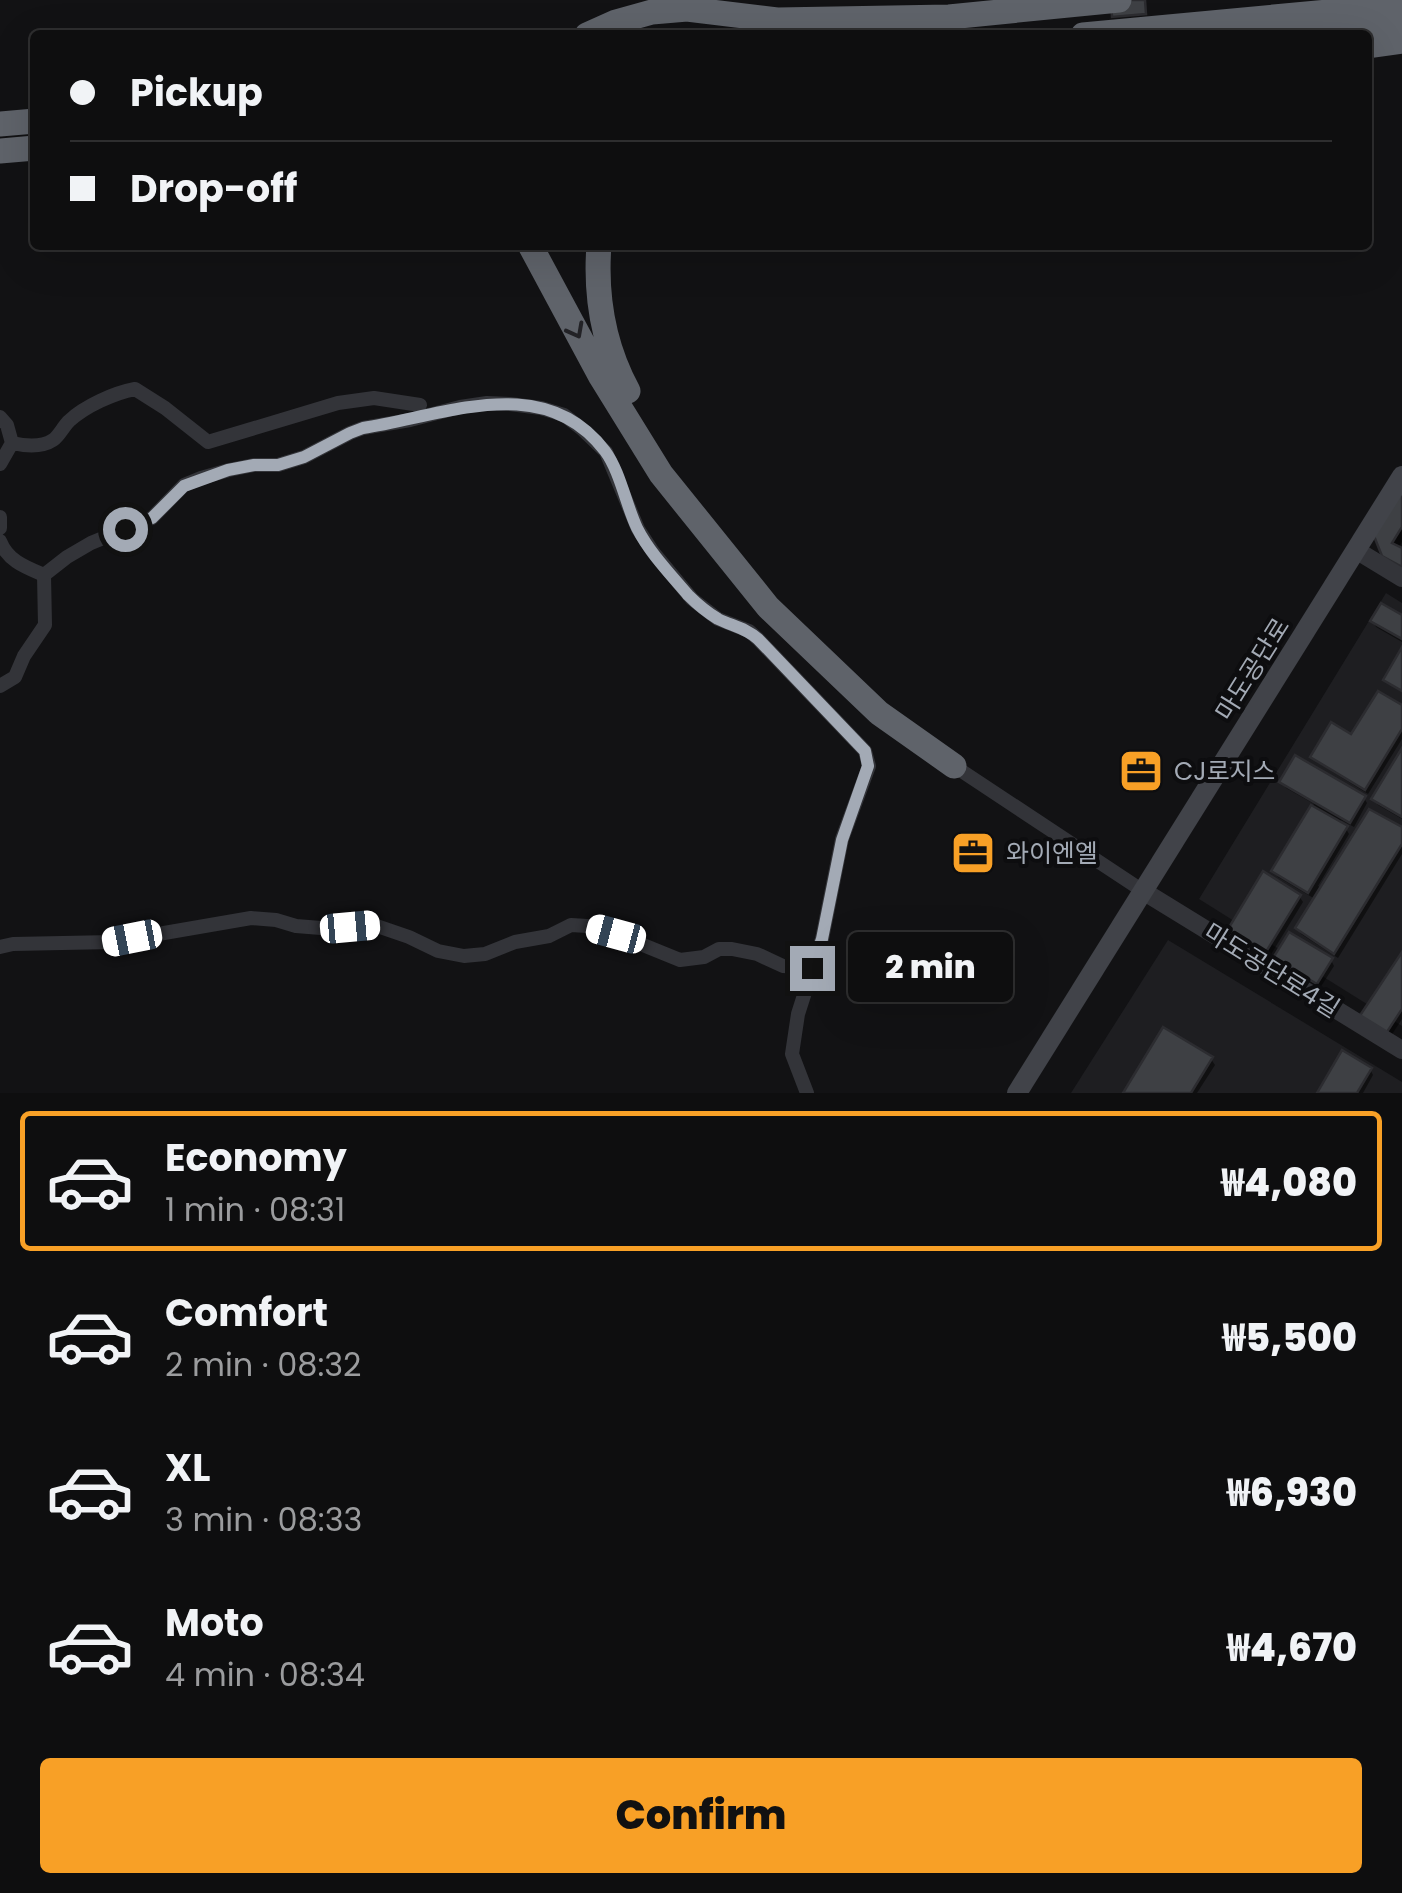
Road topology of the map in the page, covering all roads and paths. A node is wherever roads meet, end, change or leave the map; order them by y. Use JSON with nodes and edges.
{"nodes":[{"id":1,"x":1119,"y":0,"type":"edge"},
{"id":2,"x":1402,"y":5,"type":"edge"},
{"id":3,"x":1402,"y":23,"type":"edge"},
{"id":4,"x":598,"y":30,"type":"edge"},
{"id":5,"x":1136,"y":30,"type":"edge"},
{"id":6,"x":1333,"y":30,"type":"edge"},
{"id":7,"x":1402,"y":40,"type":"edge"},
{"id":8,"x":1372,"y":45,"type":"edge"},
{"id":9,"x":30,"y":121,"type":"edge"},
{"id":10,"x":0,"y":124,"type":"edge"},
{"id":11,"x":30,"y":148,"type":"edge"},
{"id":12,"x":0,"y":151,"type":"edge"},
{"id":13,"x":533,"y":250,"type":"edge"},
{"id":14,"x":599,"y":250,"type":"edge"},
{"id":15,"x":420,"y":405,"type":"dead end"},
{"id":16,"x":0,"y":417,"type":"edge"},
{"id":17,"x":12,"y":444,"type":"junction"},
{"id":18,"x":0,"y":464,"type":"edge"},
{"id":19,"x":1402,"y":476,"type":"edge"},
{"id":20,"x":0,"y":516,"type":"edge"},
{"id":21,"x":0,"y":528,"type":"edge"},
{"id":22,"x":1,"y":548,"type":"edge"},
{"id":23,"x":1356,"y":550,"type":"junction"},
{"id":24,"x":44,"y":575,"type":"junction"},
{"id":25,"x":1402,"y":578,"type":"edge"},
{"id":26,"x":0,"y":686,"type":"edge"},
{"id":27,"x":954,"y":766,"type":"junction"},
{"id":28,"x":1143,"y":891,"type":"junction"},
{"id":29,"x":0,"y":947,"type":"edge"},
{"id":30,"x":812,"y":968,"type":"junction"},
{"id":31,"x":1402,"y":1050,"type":"edge"},
{"id":32,"x":807,"y":1093,"type":"edge"},
{"id":33,"x":1016,"y":1093,"type":"edge"}],
"edges":[{"from":1,"to":4,"type":"highway"},
{"from":2,"to":5,"type":"highway"},
{"from":3,"to":6,"type":"highway"},
{"from":7,"to":8,"type":"highway"},
{"from":9,"to":10,"type":"highway"},
{"from":11,"to":12,"type":"highway"},
{"from":13,"to":27,"type":"highway","one_way":true},
{"from":14,"to":27,"type":"highway"},
{"from":15,"to":17,"type":"street"},
{"from":16,"to":17,"type":"street"},
{"from":17,"to":18,"type":"street"},
{"from":19,"to":23,"type":"main road","name":"마도공단로"},
{"from":20,"to":21,"type":"street"},
{"from":22,"to":24,"type":"street"},
{"from":23,"to":25,"type":"street"},
{"from":23,"to":28,"type":"main road","name":"마도공단로"},
{"from":24,"to":26,"type":"street"},
{"from":24,"to":30,"type":"street"},
{"from":27,"to":28,"type":"street"},
{"from":28,"to":31,"type":"street","name":"마도공단로4길"},
{"from":28,"to":33,"type":"main road","name":"마도공단로"},
{"from":29,"to":30,"type":"street"},
{"from":30,"to":32,"type":"street"}]}
